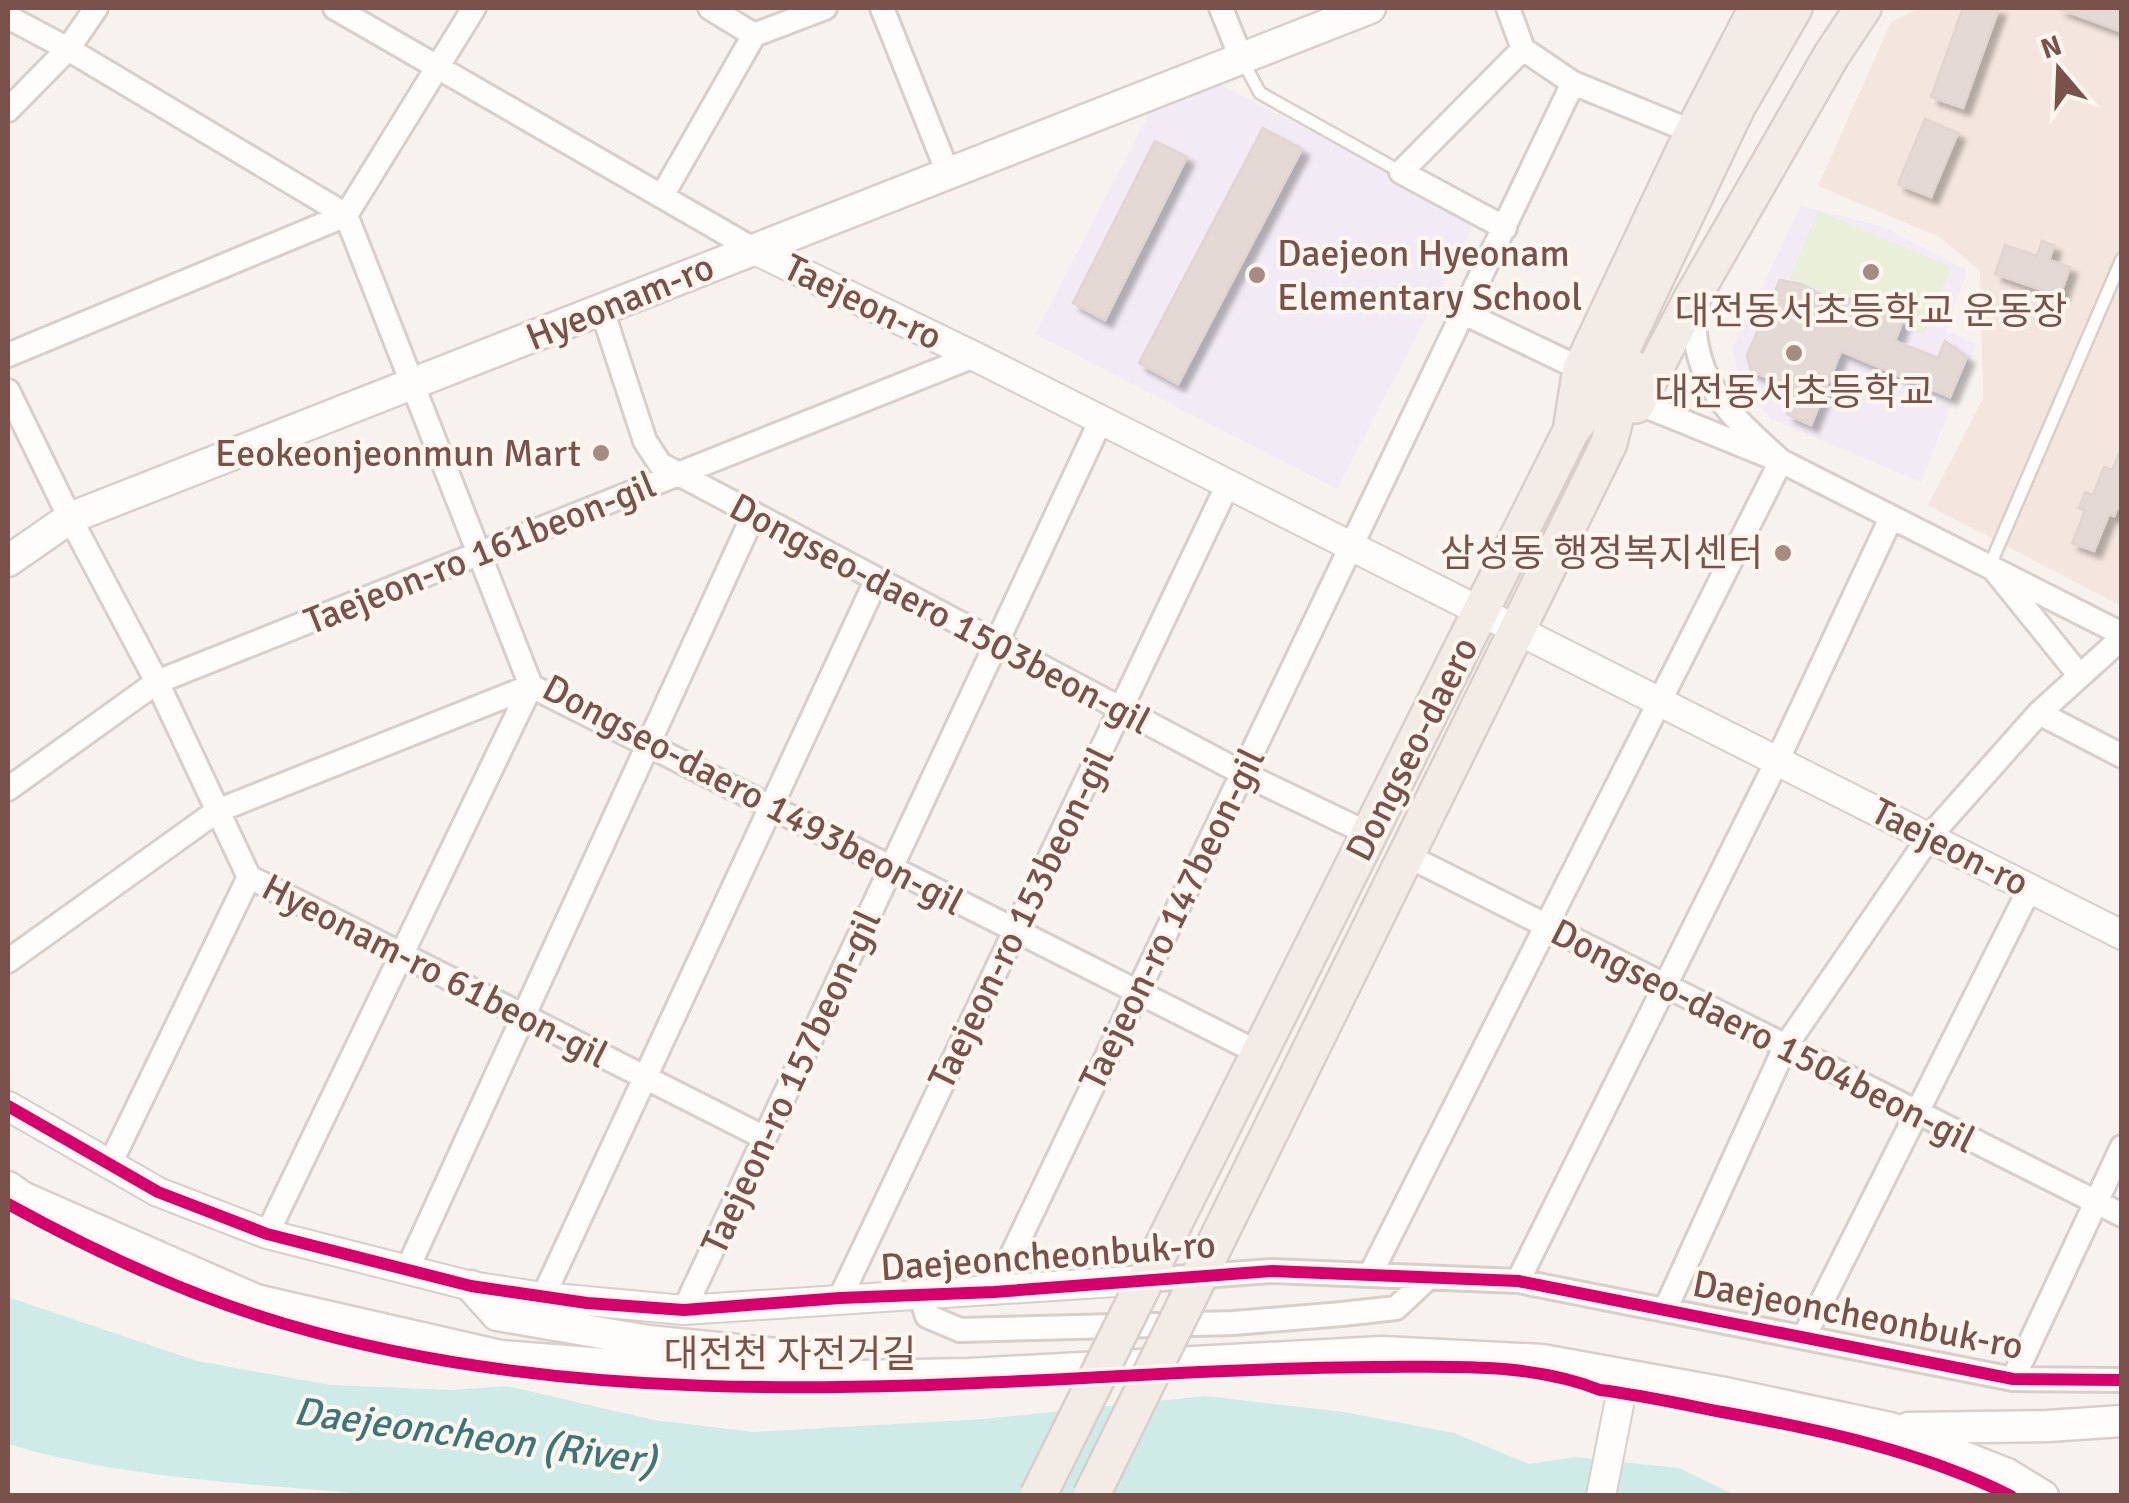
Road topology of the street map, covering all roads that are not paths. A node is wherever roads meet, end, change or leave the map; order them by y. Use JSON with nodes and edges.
{"nodes":[{"id":1,"x":96,"y":8,"type":"edge"},
{"id":2,"x":335,"y":8,"type":"edge"},
{"id":3,"x":474,"y":8,"type":"edge"},
{"id":4,"x":710,"y":8,"type":"edge"},
{"id":5,"x":825,"y":8,"type":"edge"},
{"id":6,"x":882,"y":8,"type":"edge"},
{"id":7,"x":1221,"y":8,"type":"edge"},
{"id":8,"x":1370,"y":8,"type":"edge"},
{"id":9,"x":1508,"y":8,"type":"edge"},
{"id":10,"x":1757,"y":8,"type":"edge"},
{"id":11,"x":1794,"y":8,"type":"edge"},
{"id":12,"x":1820,"y":8,"type":"edge"},
{"id":13,"x":1863,"y":8,"type":"edge"},
{"id":14,"x":1880,"y":8,"type":"edge"},
{"id":15,"x":8,"y":17,"type":"edge"},
{"id":16,"x":754,"y":34,"type":"junction"},
{"id":17,"x":1524,"y":48,"type":"junction"},
{"id":18,"x":68,"y":49,"type":"junction"},
{"id":19,"x":1830,"y":56,"type":"junction"},
{"id":20,"x":1241,"y":58,"type":"junction"},
{"id":21,"x":438,"y":66,"type":"junction"},
{"id":22,"x":1573,"y":83,"type":"junction"},
{"id":23,"x":8,"y":110,"type":"edge"},
{"id":24,"x":1693,"y":132,"type":"junction"},
{"id":25,"x":1401,"y":172,"type":"junction"},
{"id":26,"x":948,"y":173,"type":"junction"},
{"id":27,"x":662,"y":196,"type":"junction"},
{"id":28,"x":346,"y":216,"type":"junction"},
{"id":29,"x":1505,"y":228,"type":"junction"},
{"id":30,"x":753,"y":249,"type":"junction"},
{"id":31,"x":2122,"y":260,"type":"edge"},
{"id":32,"x":1692,"y":300,"type":"junction"},
{"id":33,"x":602,"y":310,"type":"junction"},
{"id":34,"x":1464,"y":312,"type":"junction"},
{"id":35,"x":8,"y":355,"type":"edge"},
{"id":36,"x":974,"y":356,"type":"junction"},
{"id":37,"x":1581,"y":369,"type":"junction"},
{"id":38,"x":414,"y":384,"type":"junction"},
{"id":39,"x":8,"y":391,"type":"edge"},
{"id":40,"x":1638,"y":403,"type":"junction"},
{"id":41,"x":1101,"y":420,"type":"junction"},
{"id":42,"x":1571,"y":431,"type":"junction"},
{"id":43,"x":1609,"y":442,"type":"junction"},
{"id":44,"x":1781,"y":461,"type":"junction"},
{"id":45,"x":677,"y":475,"type":"junction"},
{"id":46,"x":1228,"y":484,"type":"junction"},
{"id":47,"x":753,"y":516,"type":"junction"},
{"id":48,"x":70,"y":518,"type":"junction"},
{"id":49,"x":1891,"y":518,"type":"junction"},
{"id":50,"x":1350,"y":546,"type":"junction"},
{"id":51,"x":482,"y":553,"type":"junction"},
{"id":52,"x":8,"y":561,"type":"edge"},
{"id":53,"x":1990,"y":566,"type":"junction"},
{"id":54,"x":876,"y":581,"type":"junction"},
{"id":55,"x":1481,"y":612,"type":"junction"},
{"id":56,"x":1517,"y":630,"type":"junction"},
{"id":57,"x":2122,"y":636,"type":"edge"},
{"id":58,"x":996,"y":644,"type":"junction"},
{"id":59,"x":2080,"y":676,"type":"junction"},
{"id":60,"x":157,"y":682,"type":"junction"},
{"id":61,"x":531,"y":686,"type":"junction"},
{"id":62,"x":1658,"y":701,"type":"junction"},
{"id":63,"x":1121,"y":709,"type":"junction"},
{"id":64,"x":2039,"y":713,"type":"junction"},
{"id":65,"x":648,"y":745,"type":"junction"},
{"id":66,"x":2122,"y":756,"type":"edge"},
{"id":67,"x":1777,"y":761,"type":"junction"},
{"id":68,"x":1242,"y":773,"type":"junction"},
{"id":69,"x":8,"y":789,"type":"edge"},
{"id":70,"x":770,"y":807,"type":"junction"},
{"id":71,"x":217,"y":811,"type":"junction"},
{"id":72,"x":1370,"y":834,"type":"junction"},
{"id":73,"x":1930,"y":836,"type":"junction"},
{"id":74,"x":1406,"y":855,"type":"junction"},
{"id":75,"x":891,"y":868,"type":"junction"},
{"id":76,"x":249,"y":877,"type":"junction"},
{"id":77,"x":2030,"y":888,"type":"junction"},
{"id":78,"x":1544,"y":927,"type":"junction"},
{"id":79,"x":1015,"y":931,"type":"junction"},
{"id":80,"x":2122,"y":934,"type":"edge"},
{"id":81,"x":401,"y":954,"type":"junction"},
{"id":82,"x":8,"y":961,"type":"edge"},
{"id":83,"x":1664,"y":987,"type":"junction"},
{"id":84,"x":1137,"y":993,"type":"junction"},
{"id":85,"x":523,"y":1016,"type":"junction"},
{"id":86,"x":1784,"y":1047,"type":"junction"},
{"id":87,"x":1260,"y":1053,"type":"junction"},
{"id":88,"x":645,"y":1078,"type":"junction"},
{"id":89,"x":8,"y":1106,"type":"edge"},
{"id":90,"x":1915,"y":1112,"type":"junction"},
{"id":91,"x":765,"y":1138,"type":"junction"},
{"id":92,"x":2122,"y":1148,"type":"edge"},
{"id":93,"x":110,"y":1164,"type":"junction"},
{"id":94,"x":8,"y":1187,"type":"edge"},
{"id":95,"x":2097,"y":1202,"type":"junction"},
{"id":96,"x":2122,"y":1215,"type":"edge"},
{"id":97,"x":266,"y":1234,"type":"junction"},
{"id":98,"x":407,"y":1270,"type":"junction"},
{"id":99,"x":1370,"y":1275,"type":"junction"},
{"id":100,"x":1428,"y":1278,"type":"junction"},
{"id":101,"x":1518,"y":1280,"type":"junction"},
{"id":102,"x":471,"y":1286,"type":"junction"},
{"id":103,"x":1193,"y":1288,"type":"junction"},
{"id":104,"x":1140,"y":1291,"type":"junction"},
{"id":105,"x":994,"y":1292,"type":"junction"},
{"id":106,"x":543,"y":1297,"type":"junction"},
{"id":107,"x":921,"y":1297,"type":"junction"},
{"id":108,"x":840,"y":1298,"type":"junction"},
{"id":109,"x":684,"y":1310,"type":"junction"},
{"id":110,"x":1665,"y":1310,"type":"junction"},
{"id":111,"x":1804,"y":1336,"type":"junction"},
{"id":112,"x":969,"y":1374,"type":"junction"},
{"id":113,"x":1625,"y":1374,"type":"junction"},
{"id":114,"x":2013,"y":1379,"type":"junction"},
{"id":115,"x":2122,"y":1380,"type":"edge"},
{"id":116,"x":2122,"y":1421,"type":"edge"},
{"id":117,"x":1890,"y":1428,"type":"junction"},
{"id":118,"x":1038,"y":1496,"type":"edge"},
{"id":119,"x":1091,"y":1496,"type":"edge"},
{"id":120,"x":1601,"y":1496,"type":"edge"},
{"id":121,"x":2043,"y":1496,"type":"edge"}],
"edges":[{"from":1,"to":18,"type":"street"},
{"from":2,"to":21,"type":"street","name":"Taejeon-ro"},
{"from":3,"to":21,"type":"street"},
{"from":4,"to":16,"type":"street"},
{"from":5,"to":16,"type":"street"},
{"from":6,"to":26,"type":"street"},
{"from":7,"to":20,"type":"street"},
{"from":8,"to":20,"type":"main road","name":"Hyeonam-ro"},
{"from":9,"to":17,"type":"street"},
{"from":10,"to":24,"type":"main road"},
{"from":11,"to":42,"type":"main road","name":"Dongseo-daero"},
{"from":12,"to":43,"type":"main road","name":"Dongseo-daero"},
{"from":13,"to":19,"type":"main road"},
{"from":14,"to":19,"type":"main road"},
{"from":15,"to":18,"type":"street"},
{"from":16,"to":27,"type":"street"},
{"from":17,"to":22,"type":"street"},
{"from":17,"to":25,"type":"street"},
{"from":18,"to":23,"type":"street"},
{"from":18,"to":28,"type":"street"},
{"from":19,"to":32,"type":"main road"},
{"from":20,"to":25,"type":"lane"},
{"from":20,"to":26,"type":"main road","name":"Hyeonam-ro"},
{"from":21,"to":27,"type":"street","name":"Taejeon-ro"},
{"from":21,"to":28,"type":"street"},
{"from":22,"to":24,"type":"street"},
{"from":22,"to":29,"type":"street"},
{"from":24,"to":37,"type":"main road"},
{"from":25,"to":29,"type":"street"},
{"from":26,"to":30,"type":"main road","name":"Hyeonam-ro"},
{"from":27,"to":30,"type":"street","name":"Taejeon-ro"},
{"from":28,"to":35,"type":"street"},
{"from":28,"to":38,"type":"street","name":"Dongseo-daero 1493beon-gil"},
{"from":29,"to":34,"type":"street"},
{"from":30,"to":33,"type":"main road","name":"Hyeonam-ro"},
{"from":30,"to":36,"type":"street","name":"Taejeon-ro"},
{"from":31,"to":53,"type":"lane"},
{"from":32,"to":40,"type":"main road"},
{"from":32,"to":44,"type":"street"},
{"from":33,"to":38,"type":"main road","name":"Hyeonam-ro"},
{"from":33,"to":45,"type":"street","name":"Dongseo-daero 1503beon-gil"},
{"from":34,"to":37,"type":"street"},
{"from":34,"to":50,"type":"street"},
{"from":36,"to":41,"type":"street","name":"Taejeon-ro"},
{"from":36,"to":45,"type":"street","name":"Taejeon-ro 161beon-gil"},
{"from":37,"to":42,"type":"main road"},
{"from":38,"to":48,"type":"main road","name":"Hyeonam-ro"},
{"from":38,"to":51,"type":"street","name":"Dongseo-daero 1493beon-gil"},
{"from":39,"to":48,"type":"street","name":"Hyeonam-ro 61beon-gil"},
{"from":40,"to":43,"type":"main road"},
{"from":40,"to":44,"type":"street"},
{"from":41,"to":46,"type":"street","name":"Taejeon-ro"},
{"from":41,"to":58,"type":"street","name":"Taejeon-ro 157beon-gil"},
{"from":42,"to":55,"type":"main road","name":"Dongseo-daero"},
{"from":43,"to":56,"type":"main road","name":"Dongseo-daero"},
{"from":44,"to":49,"type":"street"},
{"from":44,"to":62,"type":"street"},
{"from":45,"to":47,"type":"street","name":"Dongseo-daero 1503beon-gil"},
{"from":45,"to":51,"type":"street","name":"Taejeon-ro 161beon-gil"},
{"from":46,"to":50,"type":"street","name":"Taejeon-ro"},
{"from":46,"to":63,"type":"street","name":"Taejeon-ro 153beon-gil"},
{"from":47,"to":54,"type":"street","name":"Dongseo-daero 1503beon-gil"},
{"from":47,"to":65,"type":"street"},
{"from":48,"to":52,"type":"main road","name":"Hyeonam-ro"},
{"from":48,"to":60,"type":"street","name":"Hyeonam-ro 61beon-gil"},
{"from":49,"to":53,"type":"street"},
{"from":49,"to":67,"type":"street"},
{"from":50,"to":55,"type":"street","name":"Taejeon-ro"},
{"from":50,"to":68,"type":"street","name":"Taejeon-ro 147beon-gil"},
{"from":51,"to":60,"type":"street","name":"Taejeon-ro 161beon-gil"},
{"from":51,"to":61,"type":"street","name":"Dongseo-daero 1493beon-gil"},
{"from":53,"to":57,"type":"street"},
{"from":53,"to":59,"type":"street"},
{"from":54,"to":58,"type":"street","name":"Dongseo-daero 1503beon-gil"},
{"from":54,"to":70,"type":"street"},
{"from":55,"to":56,"type":"street","name":"Taejeon-ro"},
{"from":55,"to":72,"type":"main road","name":"Dongseo-daero"},
{"from":56,"to":62,"type":"street","name":"Taejeon-ro"},
{"from":56,"to":74,"type":"main road","name":"Dongseo-daero"},
{"from":57,"to":59,"type":"street"},
{"from":58,"to":63,"type":"street","name":"Dongseo-daero 1503beon-gil"},
{"from":58,"to":75,"type":"street","name":"Taejeon-ro 157beon-gil"},
{"from":59,"to":64,"type":"street"},
{"from":60,"to":69,"type":"street","name":"Taejeon-ro 161beon-gil"},
{"from":60,"to":71,"type":"street","name":"Hyeonam-ro 61beon-gil"},
{"from":61,"to":65,"type":"street","name":"Dongseo-daero 1493beon-gil"},
{"from":61,"to":71,"type":"street"},
{"from":61,"to":81,"type":"street"},
{"from":62,"to":67,"type":"street","name":"Taejeon-ro"},
{"from":62,"to":78,"type":"street"},
{"from":63,"to":68,"type":"street","name":"Dongseo-daero 1503beon-gil"},
{"from":63,"to":79,"type":"street","name":"Taejeon-ro 153beon-gil"},
{"from":64,"to":66,"type":"street"},
{"from":64,"to":73,"type":"street"},
{"from":65,"to":70,"type":"street","name":"Dongseo-daero 1493beon-gil"},
{"from":65,"to":85,"type":"street"},
{"from":67,"to":73,"type":"street","name":"Taejeon-ro"},
{"from":67,"to":83,"type":"street"},
{"from":68,"to":72,"type":"street","name":"Dongseo-daero 1503beon-gil"},
{"from":68,"to":84,"type":"street","name":"Taejeon-ro 147beon-gil"},
{"from":70,"to":75,"type":"street","name":"Dongseo-daero 1493beon-gil"},
{"from":70,"to":88,"type":"street"},
{"from":71,"to":76,"type":"street","name":"Hyeonam-ro 61beon-gil"},
{"from":71,"to":82,"type":"street"},
{"from":72,"to":87,"type":"main road","name":"Dongseo-daero"},
{"from":73,"to":77,"type":"street","name":"Taejeon-ro"},
{"from":73,"to":86,"type":"street"},
{"from":74,"to":78,"type":"street","name":"Dongseo-daero 1504beon-gil"},
{"from":74,"to":103,"type":"main road","name":"Dongseo-daero"},
{"from":75,"to":79,"type":"street","name":"Dongseo-daero 1493beon-gil"},
{"from":75,"to":91,"type":"street","name":"Taejeon-ro 157beon-gil"},
{"from":76,"to":81,"type":"street","name":"Hyeonam-ro 61beon-gil"},
{"from":76,"to":93,"type":"street"},
{"from":77,"to":80,"type":"street","name":"Taejeon-ro"},
{"from":77,"to":90,"type":"street"},
{"from":78,"to":83,"type":"street","name":"Dongseo-daero 1504beon-gil"},
{"from":78,"to":99,"type":"street"},
{"from":79,"to":84,"type":"street","name":"Dongseo-daero 1493beon-gil"},
{"from":79,"to":108,"type":"street","name":"Taejeon-ro 153beon-gil"},
{"from":81,"to":85,"type":"street","name":"Hyeonam-ro 61beon-gil"},
{"from":81,"to":97,"type":"street"},
{"from":83,"to":86,"type":"street","name":"Dongseo-daero 1504beon-gil"},
{"from":83,"to":101,"type":"street"},
{"from":84,"to":87,"type":"street","name":"Dongseo-daero 1493beon-gil"},
{"from":84,"to":105,"type":"street","name":"Taejeon-ro 147beon-gil"},
{"from":85,"to":88,"type":"street","name":"Hyeonam-ro 61beon-gil"},
{"from":85,"to":98,"type":"street"},
{"from":86,"to":90,"type":"street","name":"Dongseo-daero 1504beon-gil"},
{"from":86,"to":110,"type":"street"},
{"from":87,"to":104,"type":"main road","name":"Dongseo-daero"},
{"from":88,"to":91,"type":"street","name":"Hyeonam-ro 61beon-gil"},
{"from":88,"to":106,"type":"street"},
{"from":89,"to":93,"type":"street","name":"Daejeoncheonbuk-ro"},
{"from":90,"to":95,"type":"street","name":"Dongseo-daero 1504beon-gil"},
{"from":90,"to":111,"type":"street"},
{"from":91,"to":109,"type":"street","name":"Taejeon-ro 157beon-gil"},
{"from":92,"to":95,"type":"street"},
{"from":93,"to":97,"type":"street","name":"Daejeoncheonbuk-ro"},
{"from":94,"to":112,"type":"main road"},
{"from":95,"to":96,"type":"street","name":"Dongseo-daero 1504beon-gil"},
{"from":95,"to":114,"type":"street"},
{"from":97,"to":98,"type":"street","name":"Daejeoncheonbuk-ro"},
{"from":98,"to":102,"type":"street","name":"Daejeoncheonbuk-ro"},
{"from":99,"to":100,"type":"street","name":"Daejeoncheonbuk-ro"},
{"from":99,"to":103,"type":"street","name":"Daejeoncheonbuk-ro"},
{"from":100,"to":101,"type":"street","name":"Daejeoncheonbuk-ro"},
{"from":100,"to":107,"type":"street"},
{"from":101,"to":110,"type":"street","name":"Daejeoncheonbuk-ro"},
{"from":102,"to":106,"type":"street","name":"Daejeoncheonbuk-ro"},
{"from":102,"to":112,"type":"main road"},
{"from":103,"to":104,"type":"street","name":"Daejeoncheonbuk-ro"},
{"from":103,"to":119,"type":"main road","name":"Dongseo-daero","bridge":true},
{"from":104,"to":105,"type":"street","name":"Daejeoncheonbuk-ro"},
{"from":104,"to":118,"type":"main road","name":"Dongseo-daero","bridge":true},
{"from":105,"to":107,"type":"street","name":"Daejeoncheonbuk-ro"},
{"from":106,"to":109,"type":"street","name":"Daejeoncheonbuk-ro"},
{"from":107,"to":108,"type":"street","name":"Daejeoncheonbuk-ro"},
{"from":108,"to":109,"type":"street","name":"Daejeoncheonbuk-ro"},
{"from":110,"to":111,"type":"street","name":"Daejeoncheonbuk-ro"},
{"from":111,"to":114,"type":"street","name":"Daejeoncheonbuk-ro"},
{"from":112,"to":113,"type":"main road"},
{"from":113,"to":117,"type":"main road"},
{"from":113,"to":120,"type":"street"},
{"from":114,"to":115,"type":"street","name":"Daejeoncheonbuk-ro"},
{"from":116,"to":117,"type":"main road"},
{"from":117,"to":121,"type":"main road"}]}
